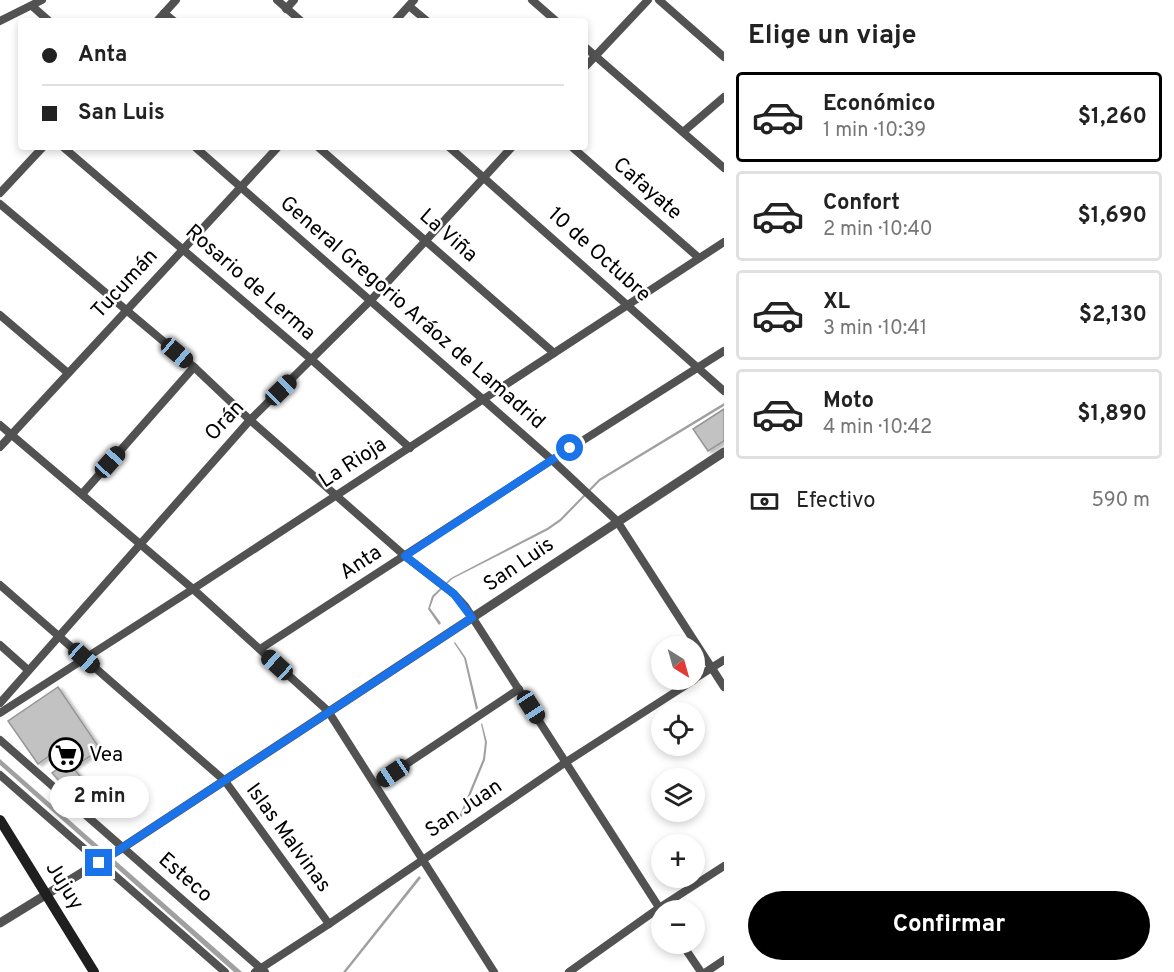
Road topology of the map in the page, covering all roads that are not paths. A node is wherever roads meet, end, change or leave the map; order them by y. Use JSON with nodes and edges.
{"nodes":[{"id":1,"x":42,"y":0,"type":"edge"},
{"id":2,"x":176,"y":0,"type":"edge"},
{"id":3,"x":277,"y":0,"type":"edge"},
{"id":4,"x":294,"y":0,"type":"edge"},
{"id":5,"x":532,"y":0,"type":"edge"},
{"id":6,"x":648,"y":0,"type":"edge"},
{"id":7,"x":659,"y":0,"type":"edge"},
{"id":8,"x":412,"y":3,"type":"edge"},
{"id":9,"x":32,"y":6,"type":"junction"},
{"id":10,"x":286,"y":9,"type":"junction"},
{"id":11,"x":164,"y":13,"type":"junction"},
{"id":12,"x":46,"y":18,"type":"edge"},
{"id":13,"x":160,"y":18,"type":"edge"},
{"id":14,"x":170,"y":18,"type":"edge"},
{"id":15,"x":297,"y":18,"type":"edge"},
{"id":16,"x":398,"y":18,"type":"edge"},
{"id":17,"x":424,"y":18,"type":"edge"},
{"id":18,"x":553,"y":18,"type":"edge"},
{"id":19,"x":0,"y":21,"type":"edge"},
{"id":20,"x":588,"y":50,"type":"edge"},
{"id":21,"x":595,"y":56,"type":"junction"},
{"id":22,"x":724,"y":57,"type":"edge"},
{"id":23,"x":588,"y":64,"type":"edge"},
{"id":24,"x":724,"y":96,"type":"edge"},
{"id":25,"x":683,"y":132,"type":"junction"},
{"id":26,"x":41,"y":150,"type":"edge"},
{"id":27,"x":67,"y":150,"type":"edge"},
{"id":28,"x":198,"y":150,"type":"edge"},
{"id":29,"x":275,"y":150,"type":"edge"},
{"id":30,"x":321,"y":150,"type":"edge"},
{"id":31,"x":452,"y":150,"type":"edge"},
{"id":32,"x":509,"y":150,"type":"edge"},
{"id":33,"x":575,"y":150,"type":"edge"},
{"id":34,"x":724,"y":168,"type":"edge"},
{"id":35,"x":484,"y":177,"type":"junction"},
{"id":36,"x":240,"y":186,"type":"junction"},
{"id":37,"x":0,"y":193,"type":"edge"},
{"id":38,"x":0,"y":204,"type":"edge"},
{"id":39,"x":426,"y":241,"type":"junction"},
{"id":40,"x":724,"y":242,"type":"edge"},
{"id":41,"x":183,"y":249,"type":"junction"},
{"id":42,"x":699,"y":258,"type":"junction"},
{"id":43,"x":371,"y":300,"type":"junction"},
{"id":44,"x":628,"y":304,"type":"junction"},
{"id":45,"x":126,"y":310,"type":"junction"},
{"id":46,"x":0,"y":315,"type":"edge"},
{"id":47,"x":724,"y":351,"type":"edge"},
{"id":48,"x":554,"y":353,"type":"junction"},
{"id":49,"x":312,"y":360,"type":"junction"},
{"id":50,"x":194,"y":367,"type":"junction"},
{"id":51,"x":698,"y":368,"type":"junction"},
{"id":52,"x":68,"y":373,"type":"junction"},
{"id":53,"x":724,"y":391,"type":"edge"},
{"id":54,"x":483,"y":400,"type":"junction"},
{"id":55,"x":250,"y":420,"type":"junction"},
{"id":56,"x":0,"y":425,"type":"edge"},
{"id":57,"x":11,"y":435,"type":"junction"},
{"id":58,"x":0,"y":447,"type":"edge"},
{"id":59,"x":410,"y":448,"type":"junction"},
{"id":60,"x":724,"y":452,"type":"edge"},
{"id":61,"x":552,"y":460,"type":"junction"},
{"id":62,"x":82,"y":494,"type":"junction"},
{"id":63,"x":336,"y":495,"type":"junction"},
{"id":64,"x":617,"y":521,"type":"junction"},
{"id":65,"x":139,"y":544,"type":"junction"},
{"id":66,"x":405,"y":556,"type":"junction"},
{"id":67,"x":1,"y":587,"type":"edge"},
{"id":68,"x":193,"y":589,"type":"junction"},
{"id":69,"x":472,"y":618,"type":"junction"},
{"id":70,"x":58,"y":635,"type":"junction"},
{"id":71,"x":0,"y":645,"type":"edge"},
{"id":72,"x":260,"y":649,"type":"junction"},
{"id":73,"x":84,"y":658,"type":"junction"},
{"id":74,"x":724,"y":660,"type":"edge"},
{"id":75,"x":712,"y":668,"type":"junction"},
{"id":76,"x":28,"y":670,"type":"junction"},
{"id":77,"x":705,"y":672,"type":"edge"},
{"id":78,"x":724,"y":687,"type":"edge"},
{"id":79,"x":519,"y":689,"type":"junction"},
{"id":80,"x":677,"y":690,"type":"edge"},
{"id":81,"x":0,"y":703,"type":"edge"},
{"id":82,"x":328,"y":711,"type":"junction"},
{"id":83,"x":0,"y":713,"type":"edge"},
{"id":84,"x":0,"y":740,"type":"edge"},
{"id":85,"x":566,"y":762,"type":"junction"},
{"id":86,"x":0,"y":775,"type":"edge"},
{"id":87,"x":225,"y":781,"type":"junction"},
{"id":88,"x":375,"y":785,"type":"junction"},
{"id":89,"x":0,"y":820,"type":"edge"},
{"id":90,"x":123,"y":848,"type":"junction"},
{"id":91,"x":422,"y":859,"type":"junction"},
{"id":92,"x":99,"y":863,"type":"junction"},
{"id":93,"x":724,"y":866,"type":"edge"},
{"id":94,"x":46,"y":894,"type":"junction"},
{"id":95,"x":654,"y":900,"type":"edge"},
{"id":96,"x":675,"y":900,"type":"edge"},
{"id":97,"x":651,"y":916,"type":"edge"},
{"id":98,"x":0,"y":922,"type":"edge"},
{"id":99,"x":329,"y":924,"type":"junction"},
{"id":100,"x":690,"y":954,"type":"edge"},
{"id":101,"x":724,"y":960,"type":"edge"},
{"id":102,"x":91,"y":971,"type":"edge"},
{"id":103,"x":261,"y":971,"type":"edge"},
{"id":104,"x":225,"y":972,"type":"edge"},
{"id":105,"x":494,"y":972,"type":"edge"},
{"id":106,"x":569,"y":972,"type":"edge"},
{"id":107,"x":703,"y":972,"type":"edge"}],
"edges":[{"from":1,"to":9,"type":"street"},
{"from":2,"to":11,"type":"street"},
{"from":3,"to":10,"type":"street"},
{"from":4,"to":10,"type":"street"},
{"from":5,"to":18,"type":"street"},
{"from":6,"to":21,"type":"street"},
{"from":7,"to":22,"type":"street"},
{"from":8,"to":16,"type":"street"},
{"from":8,"to":17,"type":"street"},
{"from":9,"to":12,"type":"street"},
{"from":9,"to":19,"type":"street"},
{"from":10,"to":15,"type":"street"},
{"from":11,"to":13,"type":"street"},
{"from":11,"to":14,"type":"street"},
{"from":20,"to":21,"type":"street"},
{"from":21,"to":23,"type":"street"},
{"from":21,"to":25,"type":"street"},
{"from":24,"to":25,"type":"street"},
{"from":25,"to":34,"type":"street"},
{"from":26,"to":37,"type":"street"},
{"from":27,"to":41,"type":"street","name":"Rosario de Lerma"},
{"from":28,"to":36,"type":"street","name":"General Gregorio Aráoz de Lamadrid"},
{"from":29,"to":36,"type":"street","name":"Tucumán"},
{"from":30,"to":39,"type":"street","name":"La Viña"},
{"from":31,"to":35,"type":"street","name":"10 de Octubre"},
{"from":32,"to":35,"type":"street","name":"Orán"},
{"from":33,"to":42,"type":"street","name":"Cafayate"},
{"from":35,"to":39,"type":"street","name":"Orán"},
{"from":35,"to":44,"type":"street","name":"10 de Octubre"},
{"from":36,"to":41,"type":"street","name":"Tucumán"},
{"from":36,"to":43,"type":"street","name":"General Gregorio Aráoz de Lamadrid"},
{"from":38,"to":45,"type":"street"},
{"from":39,"to":43,"type":"street","name":"Orán"},
{"from":39,"to":48,"type":"street","name":"La Viña"},
{"from":40,"to":42,"type":"street","name":"La Rioja"},
{"from":41,"to":45,"type":"street","name":"Tucumán"},
{"from":41,"to":49,"type":"street","name":"Rosario de Lerma"},
{"from":42,"to":44,"type":"street","name":"La Rioja"},
{"from":43,"to":49,"type":"street","name":"Orán"},
{"from":43,"to":54,"type":"street","name":"General Gregorio Aráoz de Lamadrid"},
{"from":44,"to":48,"type":"street","name":"La Rioja"},
{"from":44,"to":51,"type":"street","name":"10 de Octubre"},
{"from":45,"to":50,"type":"street"},
{"from":45,"to":52,"type":"street","name":"Tucumán"},
{"from":46,"to":52,"type":"street"},
{"from":47,"to":51,"type":"street","name":"Anta"},
{"from":48,"to":54,"type":"street","name":"La Rioja"},
{"from":49,"to":55,"type":"street","name":"Orán"},
{"from":49,"to":59,"type":"street","name":"Rosario de Lerma"},
{"from":50,"to":55,"type":"street"},
{"from":50,"to":62,"type":"street"},
{"from":51,"to":53,"type":"street","name":"10 de Octubre"},
{"from":51,"to":61,"type":"street","name":"Anta"},
{"from":52,"to":57,"type":"street","name":"Tucumán"},
{"from":54,"to":59,"type":"street","name":"La Rioja"},
{"from":54,"to":61,"type":"street","name":"General Gregorio Aráoz de Lamadrid"},
{"from":55,"to":63,"type":"street"},
{"from":55,"to":65,"type":"street","name":"Orán"},
{"from":56,"to":57,"type":"street"},
{"from":57,"to":58,"type":"street","name":"Tucumán"},
{"from":57,"to":62,"type":"street"},
{"from":59,"to":63,"type":"street","name":"La Rioja"},
{"from":60,"to":64,"type":"street","name":"San Luis"},
{"from":61,"to":64,"type":"street","name":"General Gregorio Aráoz de Lamadrid"},
{"from":61,"to":66,"type":"street","name":"Anta"},
{"from":62,"to":65,"type":"street"},
{"from":63,"to":66,"type":"street"},
{"from":63,"to":68,"type":"street","name":"La Rioja"},
{"from":64,"to":69,"type":"street","name":"San Luis"},
{"from":64,"to":75,"type":"street","name":"General Gregorio Aráoz de Lamadrid"},
{"from":65,"to":68,"type":"street"},
{"from":65,"to":70,"type":"street","name":"Orán"},
{"from":66,"to":69,"type":"street"},
{"from":66,"to":72,"type":"street","name":"Anta"},
{"from":67,"to":70,"type":"street","name":"Islas Malvinas"},
{"from":68,"to":72,"type":"street"},
{"from":68,"to":73,"type":"street","name":"La Rioja"},
{"from":69,"to":79,"type":"street"},
{"from":69,"to":82,"type":"street","name":"San Luis"},
{"from":70,"to":73,"type":"street","name":"Islas Malvinas"},
{"from":70,"to":76,"type":"street","name":"Orán"},
{"from":71,"to":76,"type":"street"},
{"from":72,"to":82,"type":"street"},
{"from":73,"to":83,"type":"street","name":"La Rioja"},
{"from":73,"to":87,"type":"street","name":"Islas Malvinas"},
{"from":74,"to":75,"type":"street","name":"San Juan"},
{"from":75,"to":77,"type":"street","name":"San Juan"},
{"from":75,"to":78,"type":"street","name":"General Gregorio Aráoz de Lamadrid"},
{"from":76,"to":81,"type":"street","name":"Orán"},
{"from":79,"to":85,"type":"street"},
{"from":79,"to":88,"type":"street"},
{"from":80,"to":85,"type":"street","name":"San Juan"},
{"from":82,"to":87,"type":"street","name":"San Luis"},
{"from":82,"to":88,"type":"street"},
{"from":84,"to":90,"type":"street","name":"Esteco"},
{"from":85,"to":91,"type":"street","name":"San Juan"},
{"from":85,"to":95,"type":"street"},
{"from":86,"to":92,"type":"street"},
{"from":87,"to":90,"type":"street","name":"San Luis"},
{"from":87,"to":99,"type":"street","name":"Islas Malvinas"},
{"from":88,"to":91,"type":"street"},
{"from":89,"to":94,"type":"main road","name":"Jujuy"},
{"from":90,"to":92,"type":"street","name":"San Luis"},
{"from":90,"to":103,"type":"street","name":"Esteco"},
{"from":91,"to":99,"type":"street","name":"San Juan"},
{"from":91,"to":105,"type":"street"},
{"from":92,"to":94,"type":"street","name":"San Luis"},
{"from":92,"to":104,"type":"street"},
{"from":93,"to":96,"type":"street"},
{"from":94,"to":98,"type":"street","name":"San Luis"},
{"from":94,"to":102,"type":"main road","name":"Jujuy"},
{"from":97,"to":106,"type":"street"},
{"from":99,"to":103,"type":"street","name":"San Juan"},
{"from":100,"to":107,"type":"street"},
{"from":101,"to":107,"type":"street"}]}
